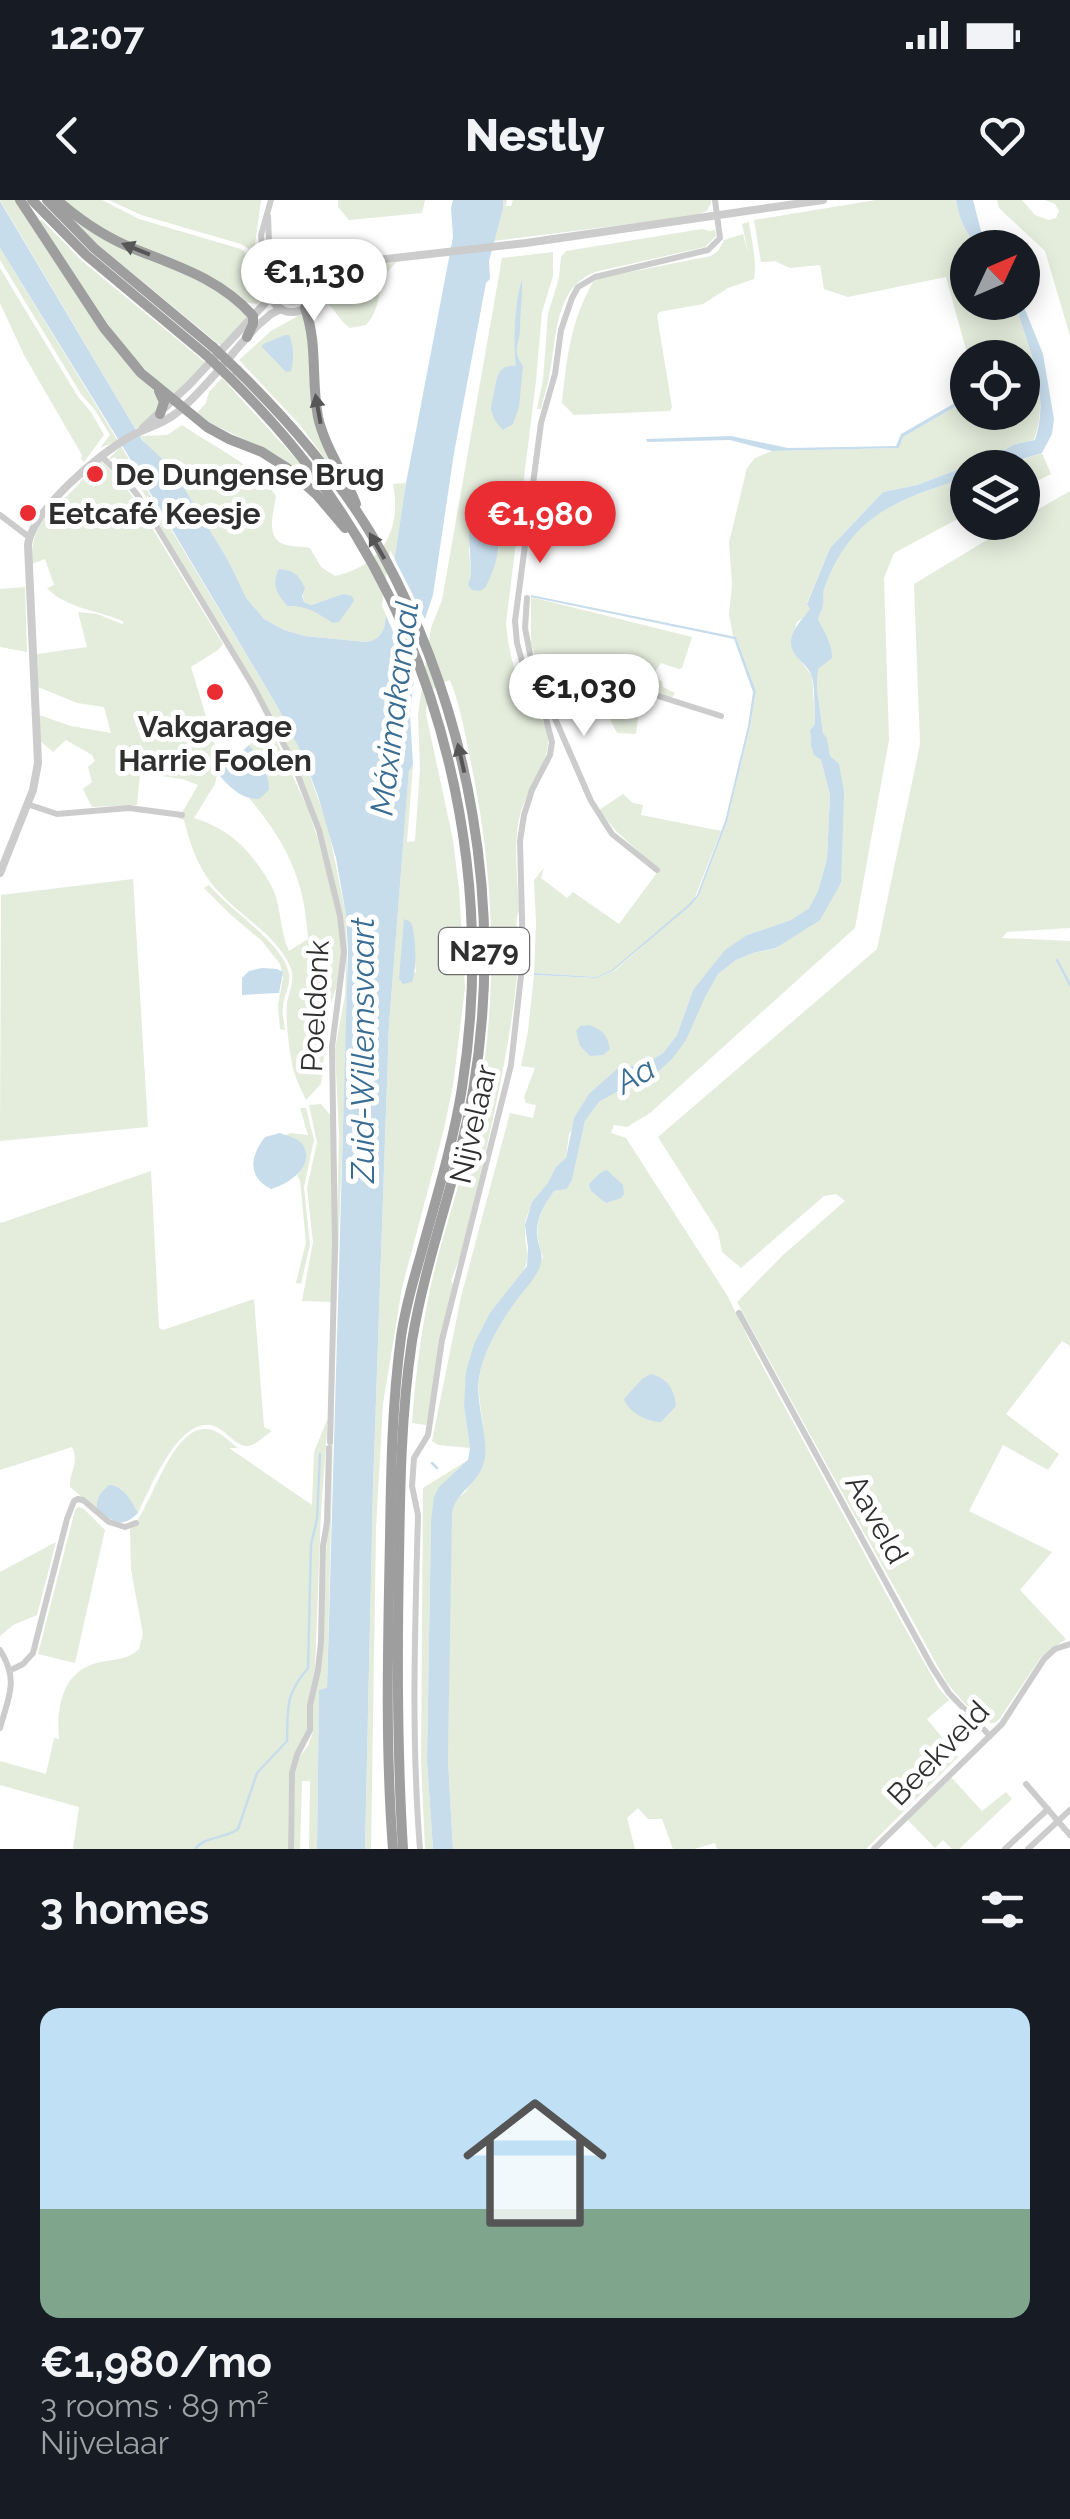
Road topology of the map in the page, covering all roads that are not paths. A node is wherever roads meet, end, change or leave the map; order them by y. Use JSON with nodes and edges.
{"nodes":[{"id":1,"x":20,"y":200,"type":"edge"},
{"id":2,"x":32,"y":200,"type":"edge"},
{"id":3,"x":47,"y":200,"type":"edge"},
{"id":4,"x":57,"y":200,"type":"edge"},
{"id":5,"x":271,"y":200,"type":"edge"},
{"id":6,"x":715,"y":200,"type":"edge"},
{"id":7,"x":822,"y":200,"type":"edge"},
{"id":8,"x":268,"y":215,"type":"junction"},
{"id":9,"x":718,"y":216,"type":"junction"},
{"id":10,"x":372,"y":262,"type":"junction"},
{"id":11,"x":288,"y":268,"type":"junction"},
{"id":12,"x":306,"y":274,"type":"junction"},
{"id":13,"x":275,"y":275,"type":"junction"},
{"id":14,"x":314,"y":288,"type":"junction"},
{"id":15,"x":270,"y":295,"type":"junction"},
{"id":16,"x":305,"y":308,"type":"junction"},
{"id":17,"x":281,"y":310,"type":"junction"},
{"id":18,"x":253,"y":316,"type":"junction"},
{"id":19,"x":247,"y":337,"type":"junction"},
{"id":20,"x":209,"y":351,"type":"junction"},
{"id":21,"x":234,"y":374,"type":"junction"},
{"id":22,"x":156,"y":386,"type":"junction"},
{"id":23,"x":178,"y":404,"type":"junction"},
{"id":24,"x":160,"y":414,"type":"junction"},
{"id":25,"x":140,"y":432,"type":"junction"},
{"id":26,"x":101,"y":456,"type":"junction"},
{"id":27,"x":0,"y":515,"type":"edge"},
{"id":28,"x":361,"y":519,"type":"junction"},
{"id":29,"x":28,"y":537,"type":"junction"},
{"id":30,"x":360,"y":542,"type":"junction"},
{"id":31,"x":527,"y":598,"type":"dead end"},
{"id":32,"x":533,"y":690,"type":"junction"},
{"id":33,"x":543,"y":691,"type":"junction"},
{"id":34,"x":721,"y":716,"type":"dead end"},
{"id":35,"x":565,"y":740,"type":"junction"},
{"id":36,"x":552,"y":742,"type":"junction"},
{"id":37,"x":27,"y":804,"type":"junction"},
{"id":38,"x":182,"y":816,"type":"dead end"},
{"id":39,"x":657,"y":870,"type":"dead end"},
{"id":40,"x":0,"y":873,"type":"edge"},
{"id":41,"x":739,"y":1313,"type":"dead end"},
{"id":42,"x":136,"y":1522,"type":"dead end"},
{"id":43,"x":395,"y":1522,"type":"junction"},
{"id":44,"x":1069,"y":1645,"type":"edge"},
{"id":45,"x":0,"y":1650,"type":"edge"},
{"id":46,"x":12,"y":1670,"type":"junction"},
{"id":47,"x":0,"y":1728,"type":"edge"},
{"id":48,"x":990,"y":1736,"type":"junction"},
{"id":49,"x":1026,"y":1784,"type":"dead end"},
{"id":50,"x":1048,"y":1808,"type":"junction"},
{"id":51,"x":1070,"y":1810,"type":"edge"},
{"id":52,"x":1058,"y":1820,"type":"junction"},
{"id":53,"x":1070,"y":1836,"type":"edge"},
{"id":54,"x":291,"y":1849,"type":"edge"},
{"id":55,"x":392,"y":1849,"type":"edge"},
{"id":56,"x":403,"y":1849,"type":"edge"},
{"id":57,"x":420,"y":1849,"type":"edge"},
{"id":58,"x":874,"y":1849,"type":"edge"},
{"id":59,"x":1005,"y":1849,"type":"edge"},
{"id":60,"x":1028,"y":1849,"type":"edge"}],
"edges":[{"from":1,"to":22,"type":"highway","number":"N279"},
{"from":2,"to":20,"type":"highway","number":"N279"},
{"from":3,"to":20,"type":"highway","number":"N279"},
{"from":18,"to":4,"type":"highway","one_way":true},
{"from":5,"to":8,"type":"street"},
{"from":6,"to":9,"type":"street"},
{"from":7,"to":9,"type":"street"},
{"from":8,"to":11,"type":"street"},
{"from":8,"to":13,"type":"street"},
{"from":9,"to":10,"type":"street"},
{"from":9,"to":32,"type":"street"},
{"from":10,"to":12,"type":"street"},
{"from":10,"to":14,"type":"street"},
{"from":11,"to":12,"type":"street"},
{"from":11,"to":13,"type":"street"},
{"from":12,"to":14,"type":"street"},
{"from":13,"to":15,"type":"street"},
{"from":14,"to":16,"type":"street"},
{"from":15,"to":17,"type":"street"},
{"from":15,"to":18,"type":"street"},
{"from":16,"to":17,"type":"street"},
{"from":28,"to":16,"type":"highway","number":"N279","one_way":true},
{"from":17,"to":19,"type":"street"},
{"from":18,"to":19,"type":"highway"},
{"from":18,"to":23,"type":"street"},
{"from":19,"to":23,"type":"street"},
{"from":20,"to":21,"type":"highway","number":"N279","bridge":true},
{"from":21,"to":28,"type":"highway","number":"N279"},
{"from":21,"to":30,"type":"highway","number":"N279"},
{"from":22,"to":23,"type":"highway","number":"N279"},
{"from":22,"to":24,"type":"highway"},
{"from":23,"to":24,"type":"street"},
{"from":23,"to":25,"type":"street"},
{"from":23,"to":30,"type":"highway","number":"N279"},
{"from":24,"to":25,"type":"street"},
{"from":25,"to":26,"type":"street"},
{"from":26,"to":29,"type":"street"},
{"from":26,"to":54,"type":"street","name":"Poeldonk"},
{"from":27,"to":29,"type":"street"},
{"from":43,"to":28,"type":"highway","number":"N279","one_way":true},
{"from":29,"to":37,"type":"street"},
{"from":30,"to":43,"type":"highway","number":"N279"},
{"from":31,"to":33,"type":"street"},
{"from":32,"to":33,"type":"street"},
{"from":32,"to":36,"type":"street"},
{"from":33,"to":34,"type":"street"},
{"from":33,"to":35,"type":"street"},
{"from":35,"to":36,"type":"street"},
{"from":35,"to":39,"type":"street"},
{"from":36,"to":57,"type":"street","name":"Nijvelaar"},
{"from":37,"to":38,"type":"street"},
{"from":37,"to":40,"type":"street"},
{"from":41,"to":48,"type":"street","name":"Aaveld"},
{"from":42,"to":46,"type":"street"},
{"from":43,"to":55,"type":"highway","number":"N279"},
{"from":43,"to":56,"type":"highway","number":"N279"},
{"from":44,"to":48,"type":"street","name":"Beekveld"},
{"from":45,"to":46,"type":"street"},
{"from":46,"to":47,"type":"street"},
{"from":48,"to":58,"type":"street","name":"Beekveld"},
{"from":49,"to":50,"type":"street"},
{"from":50,"to":52,"type":"street"},
{"from":50,"to":59,"type":"street"},
{"from":51,"to":52,"type":"street"},
{"from":52,"to":53,"type":"street"},
{"from":52,"to":60,"type":"street"}]}
